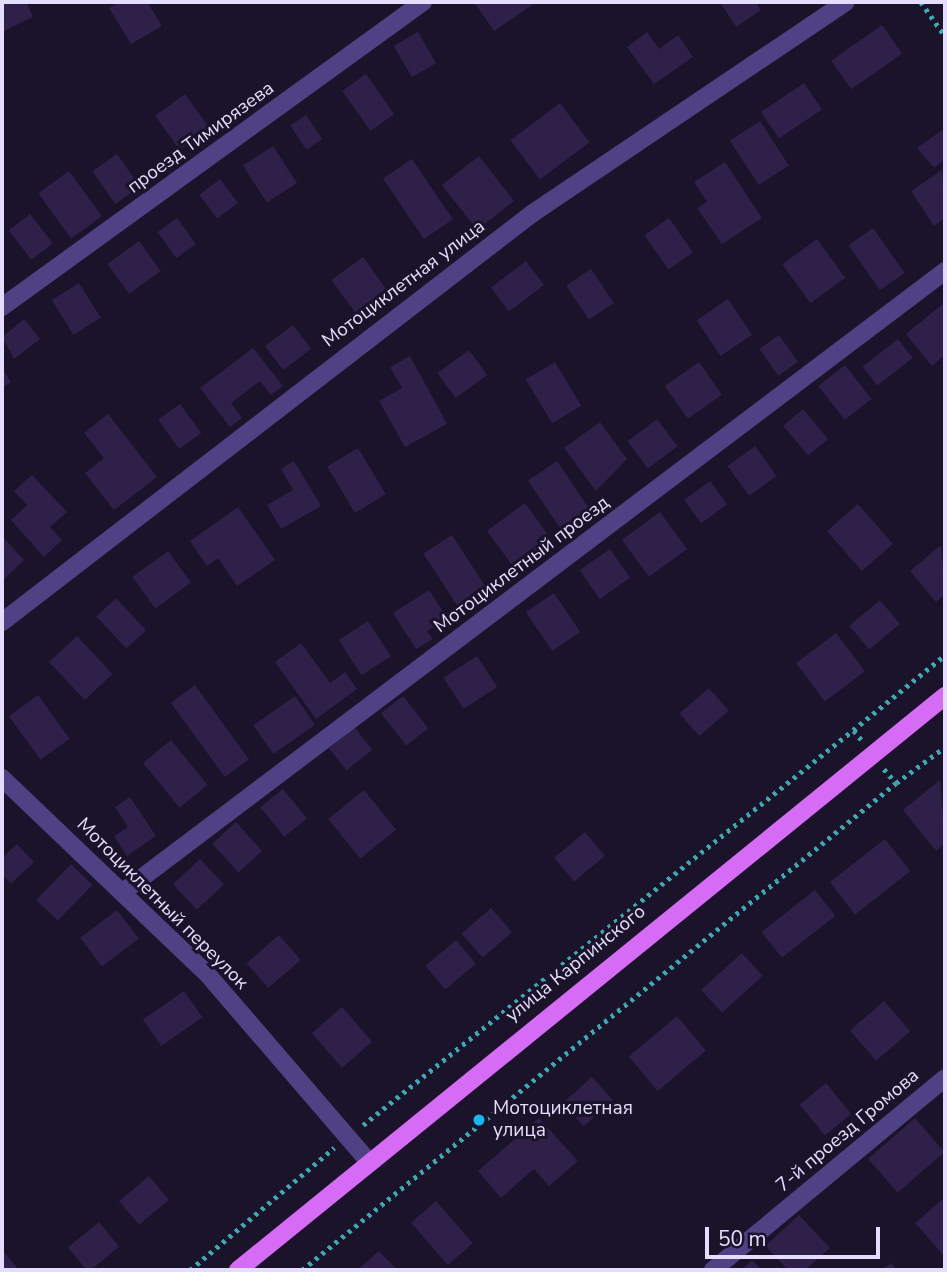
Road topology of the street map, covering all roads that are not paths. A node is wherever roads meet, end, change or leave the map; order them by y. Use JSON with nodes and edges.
{"nodes":[{"id":1,"x":423,"y":2,"type":"edge"},
{"id":2,"x":846,"y":2,"type":"edge"},
{"id":3,"x":945,"y":271,"type":"edge"},
{"id":4,"x":2,"y":307,"type":"edge"},
{"id":5,"x":2,"y":622,"type":"edge"},
{"id":6,"x":945,"y":696,"type":"edge"},
{"id":7,"x":2,"y":778,"type":"edge"},
{"id":8,"x":123,"y":892,"type":"junction"},
{"id":9,"x":945,"y":1078,"type":"edge"},
{"id":10,"x":368,"y":1161,"type":"junction"},
{"id":11,"x":238,"y":1270,"type":"edge"},
{"id":12,"x":713,"y":1270,"type":"edge"}],
"edges":[{"from":1,"to":4,"type":"street","name":"проезд Тимирязева"},
{"from":2,"to":5,"type":"street","name":"Мотоциклетная улица"},
{"from":3,"to":8,"type":"street","name":"Мотоциклетный проезд"},
{"from":6,"to":10,"type":"main road","name":"улица Карпинского"},
{"from":7,"to":8,"type":"street","name":"Мотоциклетный переулок"},
{"from":8,"to":10,"type":"street","name":"Мотоциклетный переулок"},
{"from":9,"to":12,"type":"street","name":"7-й проезд Громова"},
{"from":10,"to":11,"type":"main road","name":"улица Карпинского"}]}
